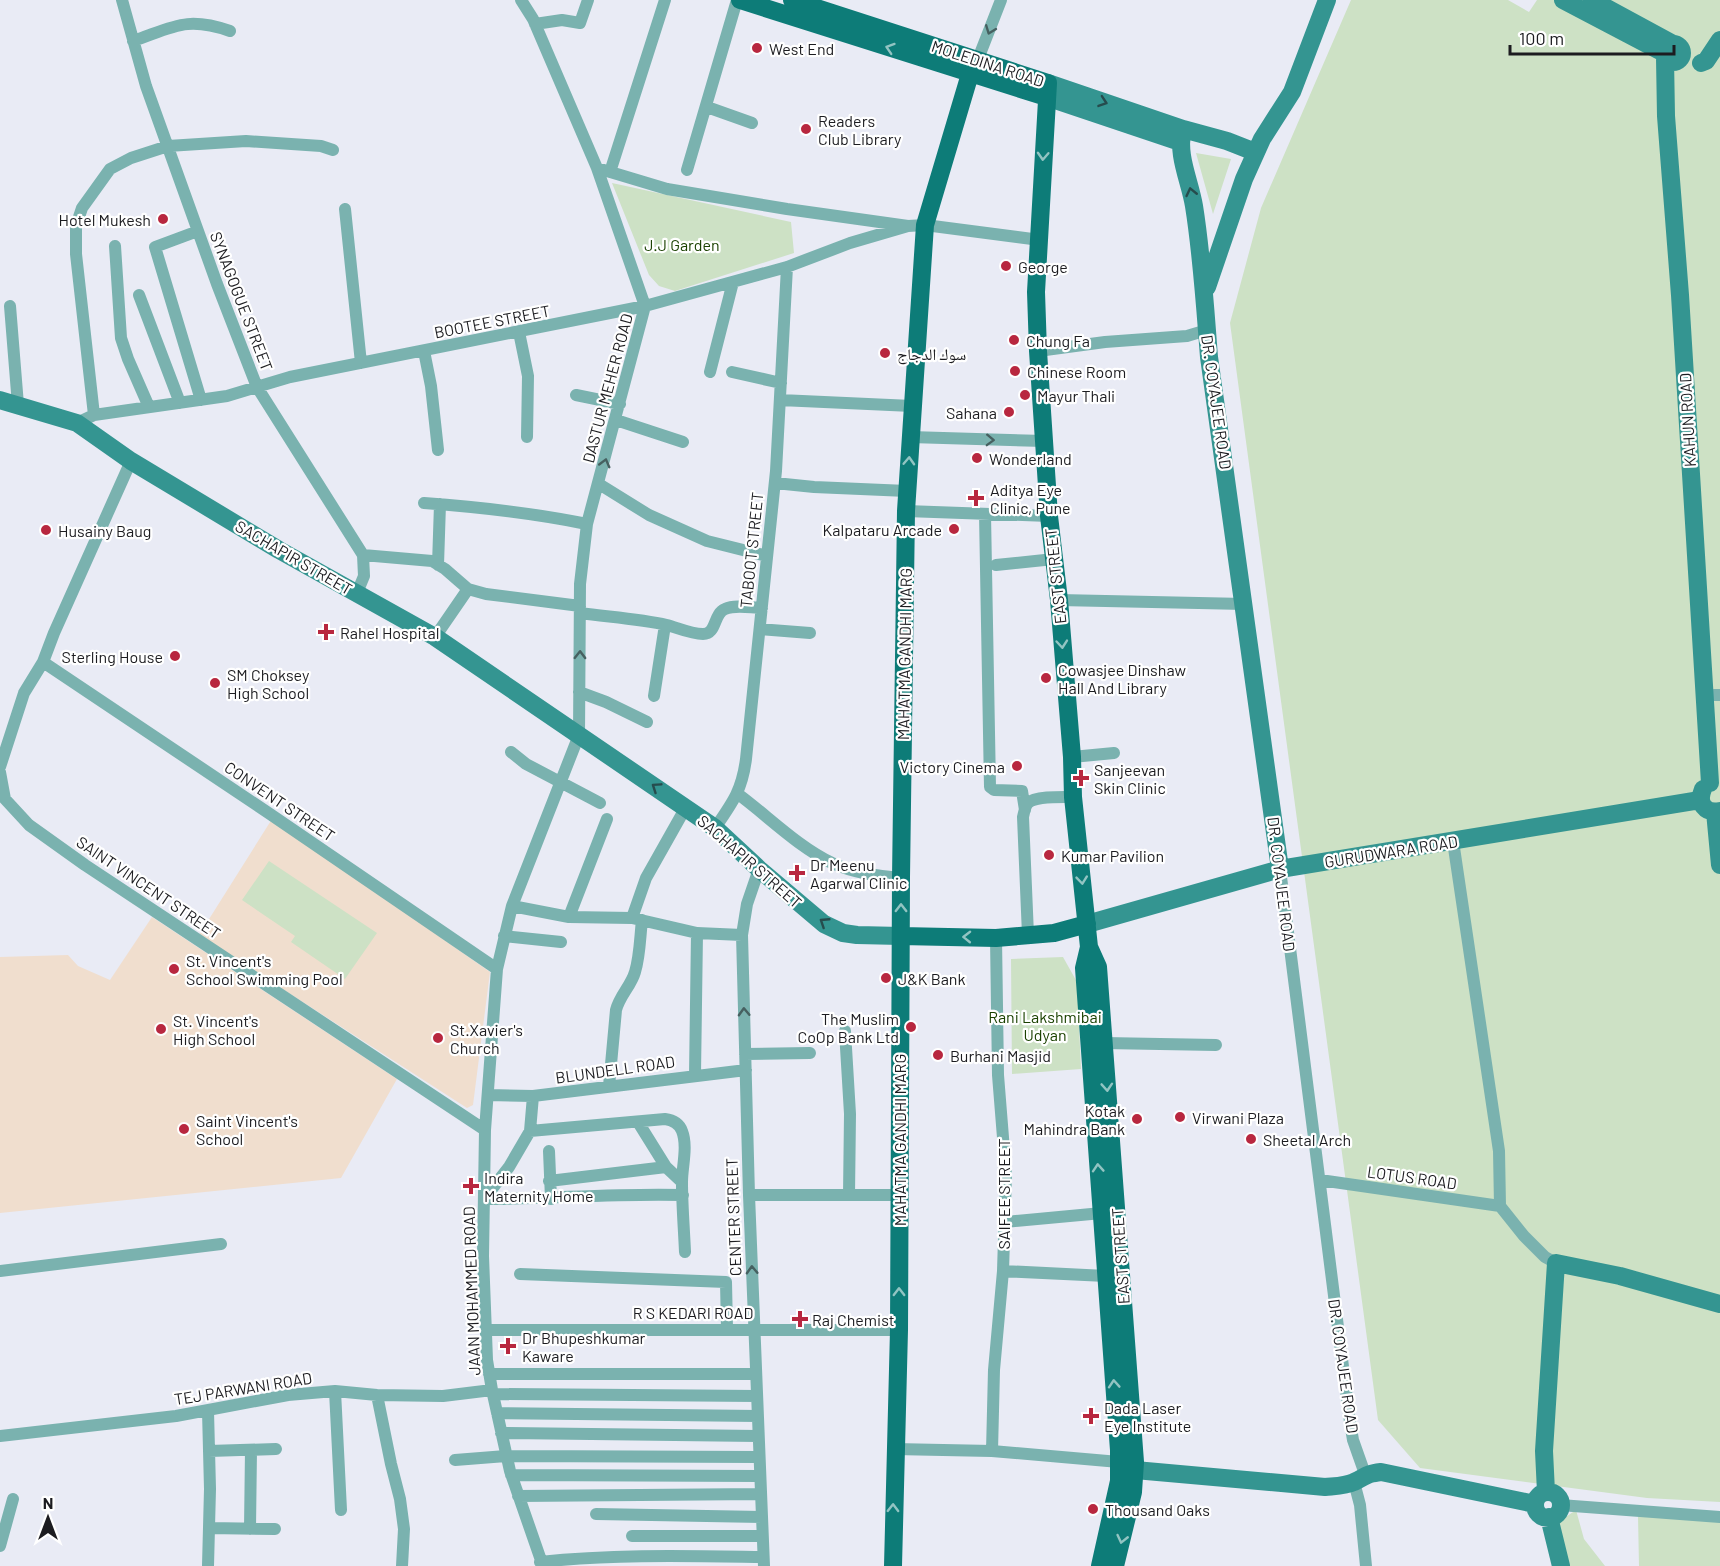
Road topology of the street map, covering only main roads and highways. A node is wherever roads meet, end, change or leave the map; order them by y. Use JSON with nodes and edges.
{"nodes":[{"id":1,"x":739,"y":0,"type":"edge"},
{"id":2,"x":792,"y":0,"type":"edge"},
{"id":3,"x":974,"y":67,"type":"junction"},
{"id":4,"x":1047,"y":90,"type":"joint"},
{"id":5,"x":1087,"y":924,"type":"junction"},
{"id":6,"x":901,"y":936,"type":"junction"},
{"id":7,"x":1089,"y":947,"type":"junction"},
{"id":8,"x":1127,"y":1466,"type":"junction"},
{"id":9,"x":892,"y":1566,"type":"edge"},
{"id":10,"x":1100,"y":1566,"type":"edge"},
{"id":11,"x":1115,"y":1566,"type":"edge"}],
"edges":[{"from":3,"to":1,"type":"main road","name":"MOLEDINA ROAD","one_way":true},
{"from":2,"to":3,"type":"main road","name":"MOLEDINA ROAD"},
{"from":3,"to":4,"type":"main road","name":"MOLEDINA ROAD"},
{"from":6,"to":3,"type":"main road","name":"MAHATMA GANDHI MARG","one_way":true},
{"from":4,"to":5,"type":"main road","name":"EAST STREET","one_way":true},
{"from":5,"to":6,"type":"main road","one_way":true},
{"from":5,"to":7,"type":"main road","name":"EAST STREET"},
{"from":9,"to":6,"type":"main road","name":"MAHATMA GANDHI MARG","one_way":true},
{"from":8,"to":7,"type":"main road","name":"EAST STREET","one_way":true},
{"from":7,"to":8,"type":"main road","name":"EAST STREET","one_way":true},
{"from":8,"to":10,"type":"main road","name":"EAST STREET"},
{"from":8,"to":11,"type":"main road","name":"EAST STREET","one_way":true}]}
